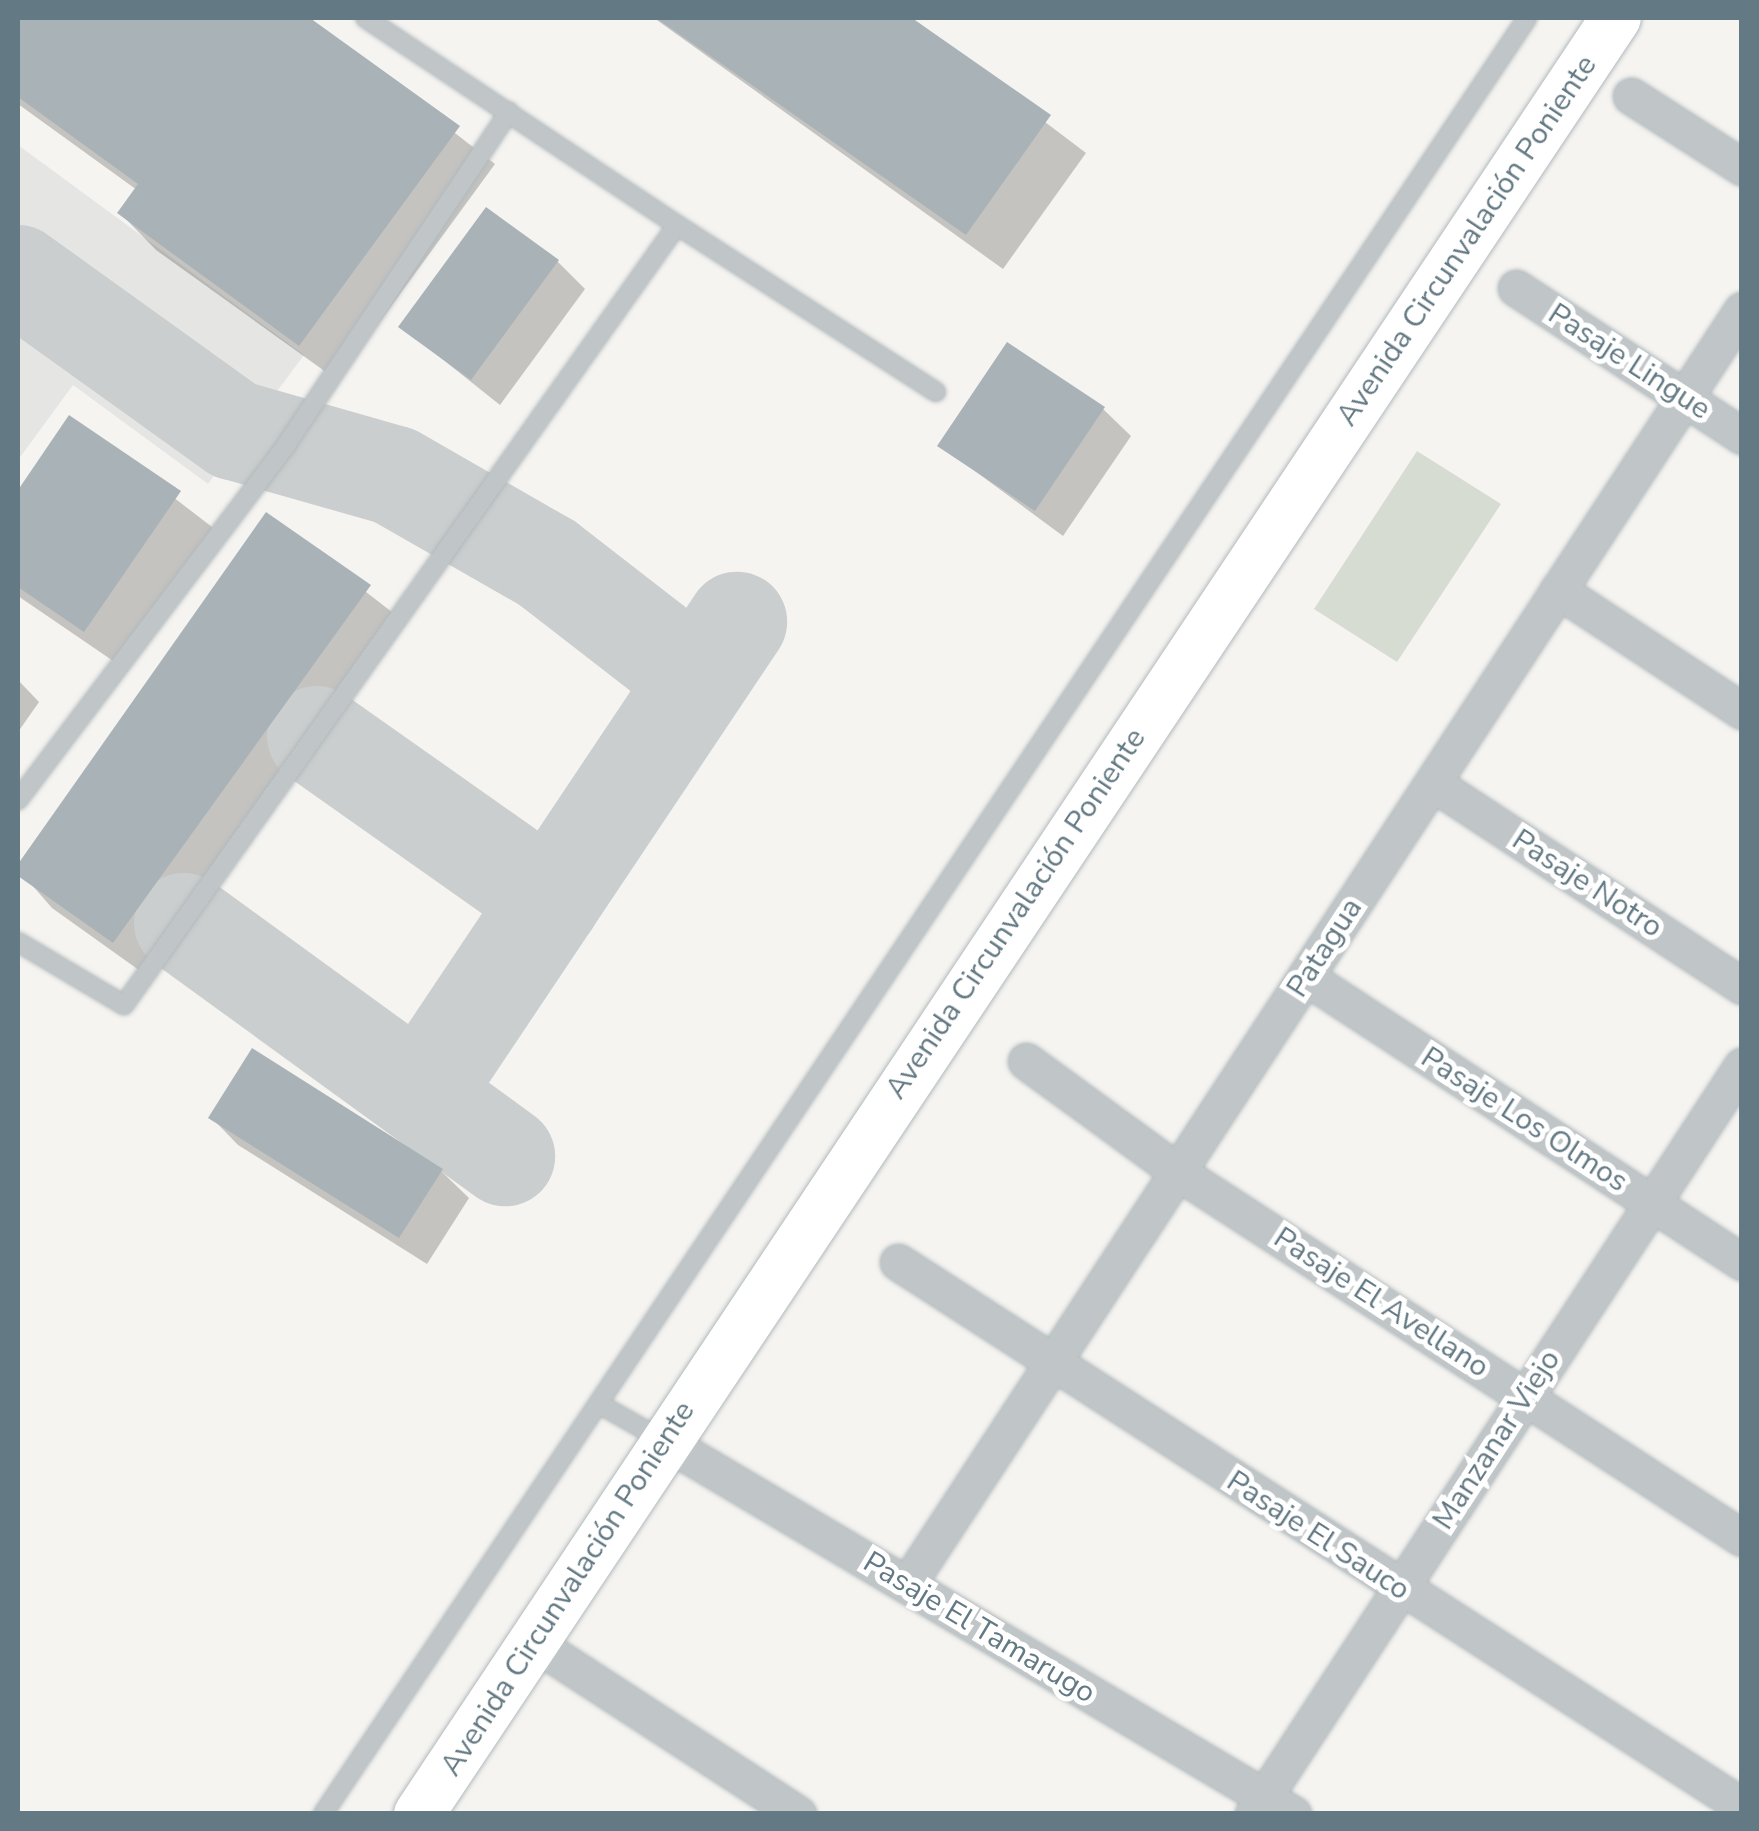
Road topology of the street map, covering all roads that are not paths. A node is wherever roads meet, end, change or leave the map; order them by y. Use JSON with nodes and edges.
{"nodes":[{"id":1,"x":366,"y":18,"type":"edge"},
{"id":2,"x":1527,"y":18,"type":"edge"},
{"id":3,"x":1616,"y":18,"type":"edge"},
{"id":4,"x":1632,"y":96,"type":"dead end"},
{"id":5,"x":509,"y":112,"type":"junction"},
{"id":6,"x":1742,"y":167,"type":"edge"},
{"id":7,"x":678,"y":225,"type":"junction"},
{"id":8,"x":1516,"y":288,"type":"dead end"},
{"id":9,"x":1742,"y":310,"type":"edge"},
{"id":10,"x":936,"y":392,"type":"dead end"},
{"id":11,"x":1684,"y":398,"type":"junction"},
{"id":12,"x":1742,"y":436,"type":"edge"},
{"id":13,"x":1558,"y":590,"type":"junction"},
{"id":14,"x":1742,"y":710,"type":"edge"},
{"id":15,"x":1432,"y":783,"type":"junction"},
{"id":16,"x":18,"y":800,"type":"edge"},
{"id":17,"x":18,"y":942,"type":"edge"},
{"id":18,"x":1306,"y":977,"type":"junction"},
{"id":19,"x":1742,"y":986,"type":"edge"},
{"id":20,"x":1026,"y":1062,"type":"dead end"},
{"id":21,"x":1742,"y":1066,"type":"edge"},
{"id":22,"x":1178,"y":1172,"type":"junction"},
{"id":23,"x":1652,"y":1204,"type":"junction"},
{"id":24,"x":898,"y":1262,"type":"dead end"},
{"id":25,"x":1742,"y":1262,"type":"edge"},
{"id":26,"x":1052,"y":1366,"type":"junction"},
{"id":27,"x":1525,"y":1397,"type":"junction"},
{"id":28,"x":601,"y":1405,"type":"junction"},
{"id":29,"x":666,"y":1442,"type":"junction"},
{"id":30,"x":1742,"y":1538,"type":"edge"},
{"id":31,"x":908,"y":1586,"type":"junction"},
{"id":32,"x":1400,"y":1588,"type":"junction"},
{"id":33,"x":533,"y":1642,"type":"junction"},
{"id":34,"x":1742,"y":1806,"type":"edge"},
{"id":35,"x":1270,"y":1808,"type":"edge"},
{"id":36,"x":323,"y":1814,"type":"edge"},
{"id":37,"x":419,"y":1814,"type":"edge"},
{"id":38,"x":798,"y":1814,"type":"edge"}],
"edges":[{"from":1,"to":5,"type":"lane"},
{"from":2,"to":28,"type":"lane"},
{"from":3,"to":29,"type":"street","name":"Avenida Circunvalación Poniente"},
{"from":4,"to":6,"type":"street"},
{"from":5,"to":7,"type":"lane"},
{"from":5,"to":16,"type":"lane"},
{"from":7,"to":10,"type":"lane"},
{"from":7,"to":17,"type":"lane"},
{"from":8,"to":11,"type":"street","name":"Pasaje Lingue"},
{"from":9,"to":11,"type":"street","name":"Patagua"},
{"from":11,"to":12,"type":"street","name":"Pasaje Lingue"},
{"from":11,"to":13,"type":"street","name":"Patagua"},
{"from":13,"to":14,"type":"street"},
{"from":13,"to":15,"type":"street","name":"Patagua"},
{"from":15,"to":18,"type":"street","name":"Patagua"},
{"from":15,"to":19,"type":"street","name":"Pasaje Notro"},
{"from":18,"to":22,"type":"street","name":"Patagua"},
{"from":18,"to":23,"type":"street","name":"Pasaje Los Olmos"},
{"from":20,"to":22,"type":"street","name":"Pasaje El Avellano"},
{"from":21,"to":23,"type":"street","name":"Manzanar Viejo"},
{"from":22,"to":26,"type":"street","name":"Patagua"},
{"from":22,"to":27,"type":"street","name":"Pasaje El Avellano"},
{"from":23,"to":25,"type":"street","name":"Pasaje Los Olmos"},
{"from":23,"to":27,"type":"street","name":"Manzanar Viejo"},
{"from":24,"to":26,"type":"street","name":"Pasaje El Sauco"},
{"from":26,"to":31,"type":"street","name":"Patagua"},
{"from":26,"to":32,"type":"street","name":"Pasaje El Sauco"},
{"from":27,"to":30,"type":"street","name":"Pasaje El Avellano"},
{"from":27,"to":32,"type":"street","name":"Manzanar Viejo"},
{"from":28,"to":29,"type":"lane"},
{"from":28,"to":36,"type":"lane"},
{"from":29,"to":31,"type":"street","name":"Pasaje El Tamarugo"},
{"from":29,"to":33,"type":"street","name":"Avenida Circunvalación Poniente"},
{"from":31,"to":35,"type":"street","name":"Pasaje El Tamarugo"},
{"from":32,"to":34,"type":"street","name":"Pasaje El Sauco"},
{"from":32,"to":35,"type":"street","name":"Manzanar Viejo"},
{"from":33,"to":37,"type":"street","name":"Avenida Circunvalación Poniente"},
{"from":33,"to":38,"type":"street"}]}
